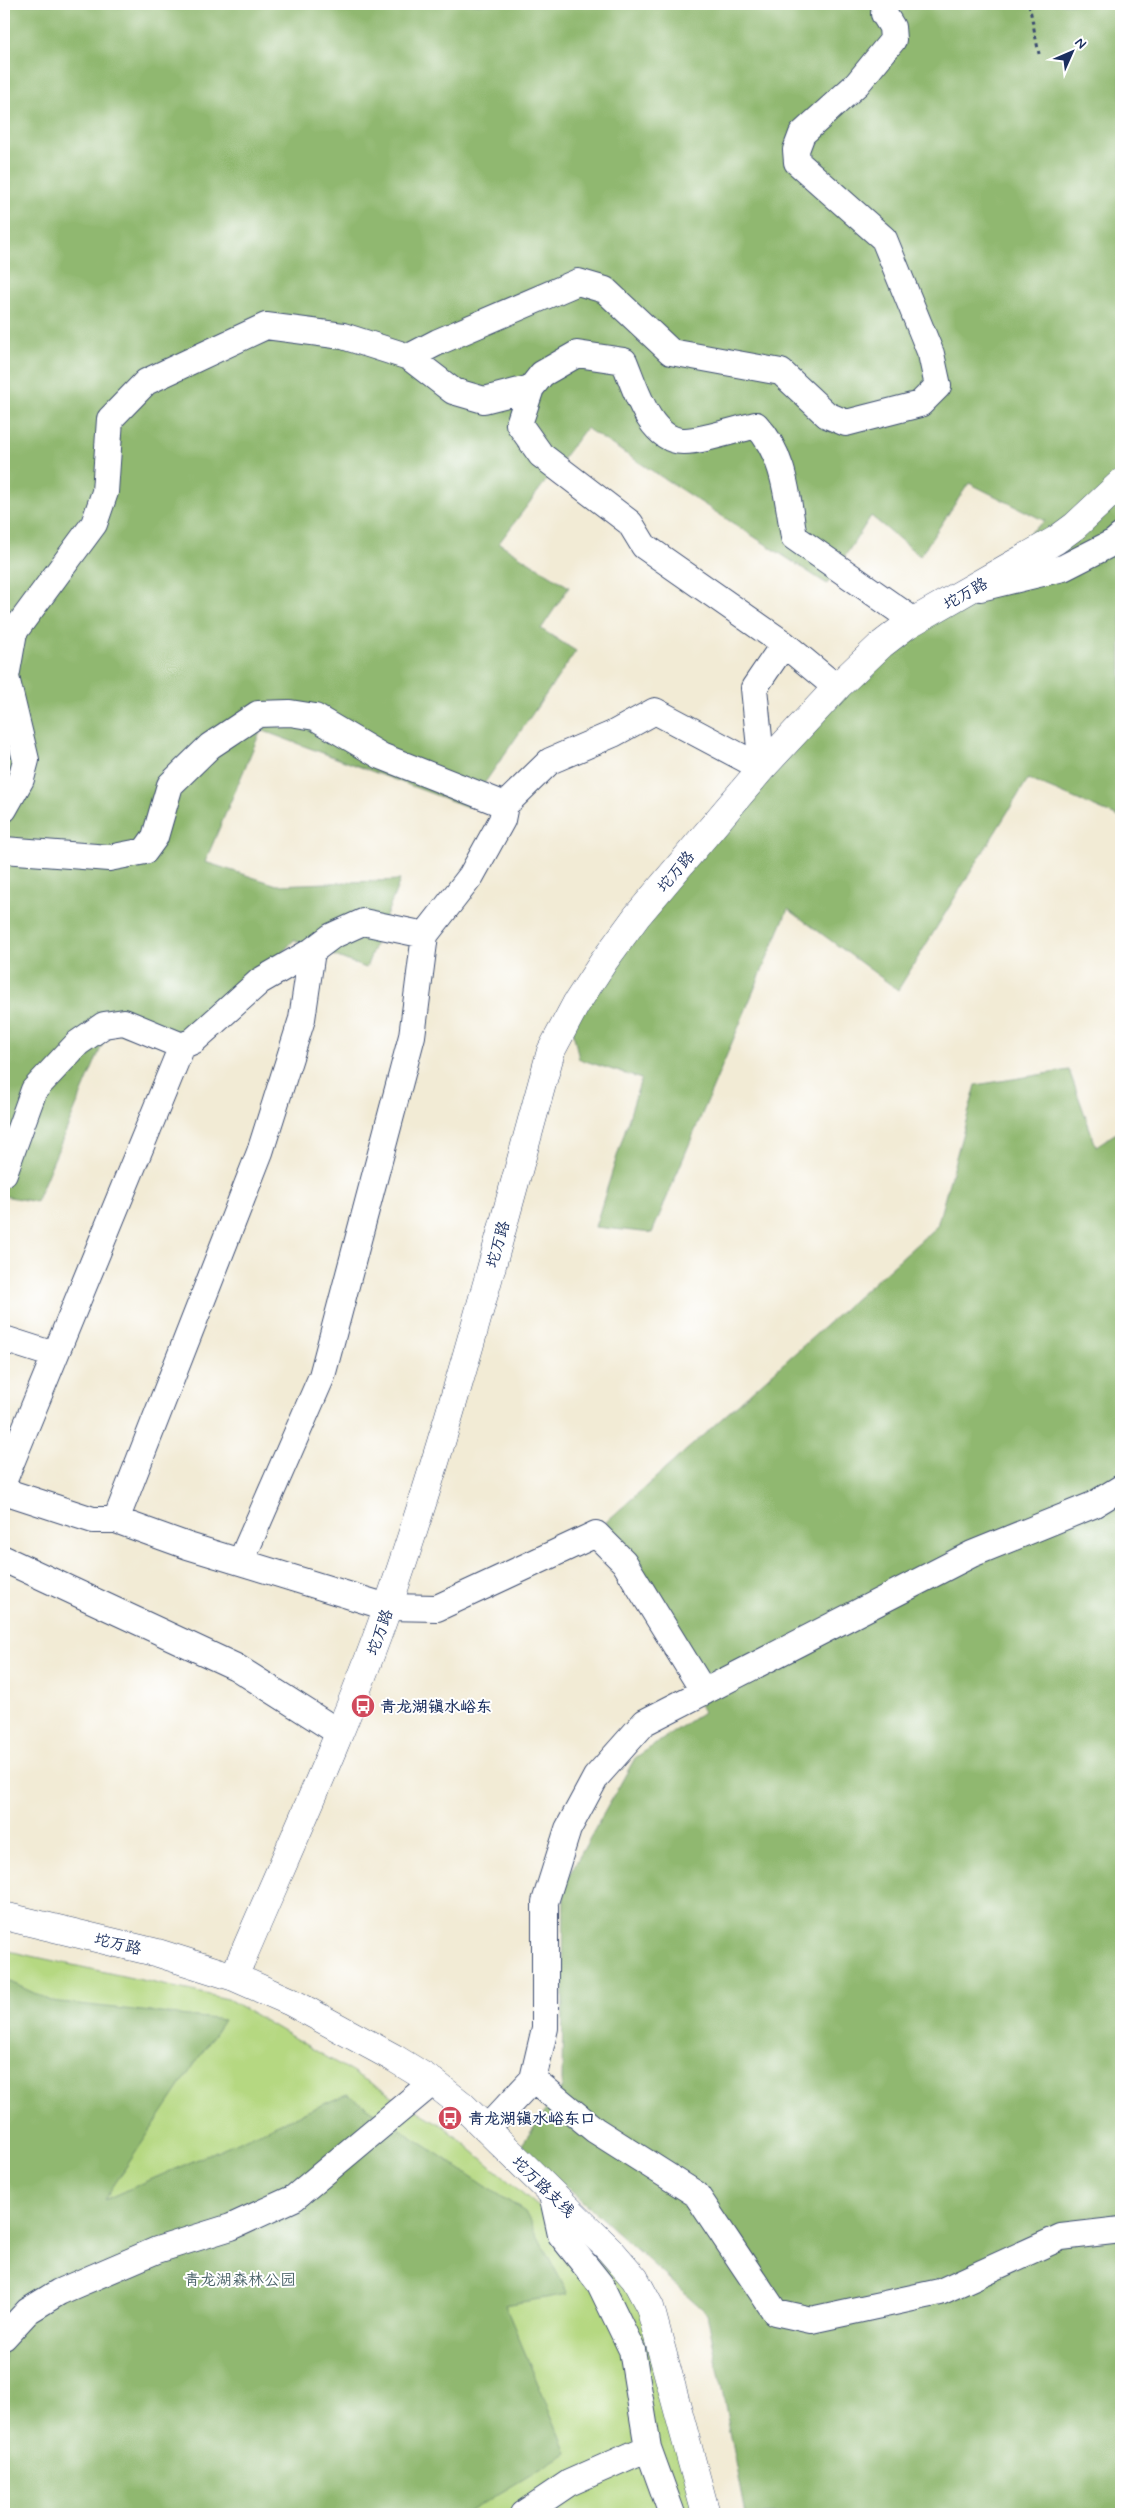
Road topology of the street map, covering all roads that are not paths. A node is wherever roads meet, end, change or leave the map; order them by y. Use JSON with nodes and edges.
{"nodes":[{"id":1,"x":885,"y":4,"type":"edge"},
{"id":2,"x":409,"y":358,"type":"junction"},
{"id":3,"x":531,"y":388,"type":"junction"},
{"id":4,"x":1121,"y":483,"type":"edge"},
{"id":5,"x":1121,"y":536,"type":"edge"},
{"id":6,"x":970,"y":591,"type":"junction"},
{"id":7,"x":914,"y":621,"type":"junction"},
{"id":8,"x":784,"y":644,"type":"junction"},
{"id":9,"x":837,"y":688,"type":"junction"},
{"id":10,"x":762,"y":768,"type":"junction"},
{"id":11,"x":505,"y":805,"type":"junction"},
{"id":12,"x":4,"y":809,"type":"edge"},
{"id":13,"x":4,"y":850,"type":"edge"},
{"id":14,"x":425,"y":935,"type":"junction"},
{"id":15,"x":312,"y":951,"type":"junction"},
{"id":16,"x":182,"y":1046,"type":"junction"},
{"id":17,"x":4,"y":1173,"type":"edge"},
{"id":18,"x":4,"y":1339,"type":"edge"},
{"id":19,"x":54,"y":1356,"type":"junction"},
{"id":20,"x":4,"y":1480,"type":"edge"},
{"id":21,"x":1121,"y":1488,"type":"edge"},
{"id":22,"x":4,"y":1491,"type":"edge"},
{"id":23,"x":116,"y":1520,"type":"junction"},
{"id":24,"x":4,"y":1559,"type":"edge"},
{"id":25,"x":241,"y":1561,"type":"junction"},
{"id":26,"x":388,"y":1607,"type":"junction"},
{"id":27,"x":704,"y":1692,"type":"junction"},
{"id":28,"x":338,"y":1732,"type":"junction"},
{"id":29,"x":4,"y":1916,"type":"edge"},
{"id":30,"x":234,"y":1977,"type":"junction"},
{"id":31,"x":533,"y":2078,"type":"junction"},
{"id":32,"x":433,"y":2082,"type":"junction"},
{"id":33,"x":486,"y":2129,"type":"junction"},
{"id":34,"x":552,"y":2194,"type":"junction"},
{"id":35,"x":1121,"y":2230,"type":"edge"},
{"id":36,"x":4,"y":2336,"type":"edge"},
{"id":37,"x":648,"y":2448,"type":"junction"},
{"id":38,"x":523,"y":2514,"type":"edge"},
{"id":39,"x":672,"y":2514,"type":"edge"},
{"id":40,"x":706,"y":2514,"type":"edge"}],
"edges":[{"from":1,"to":2,"type":"street"},
{"from":2,"to":3,"type":"street"},
{"from":2,"to":12,"type":"street"},
{"from":3,"to":7,"type":"street"},
{"from":3,"to":8,"type":"street"},
{"from":4,"to":6,"type":"main road","name":"坨万路"},
{"from":5,"to":6,"type":"street"},
{"from":6,"to":7,"type":"main road","name":"坨万路"},
{"from":7,"to":9,"type":"main road","name":"坨万路"},
{"from":8,"to":9,"type":"street"},
{"from":8,"to":10,"type":"street"},
{"from":9,"to":10,"type":"main road","name":"坨万路"},
{"from":10,"to":11,"type":"street"},
{"from":10,"to":26,"type":"main road","name":"坨万路"},
{"from":11,"to":13,"type":"street"},
{"from":11,"to":14,"type":"street"},
{"from":14,"to":15,"type":"street"},
{"from":14,"to":25,"type":"street"},
{"from":15,"to":16,"type":"street"},
{"from":15,"to":23,"type":"street"},
{"from":16,"to":17,"type":"street"},
{"from":16,"to":19,"type":"street"},
{"from":18,"to":19,"type":"street"},
{"from":19,"to":20,"type":"street"},
{"from":21,"to":27,"type":"street"},
{"from":22,"to":23,"type":"street"},
{"from":23,"to":25,"type":"street"},
{"from":24,"to":28,"type":"street"},
{"from":25,"to":26,"type":"street"},
{"from":26,"to":27,"type":"street"},
{"from":26,"to":28,"type":"main road","name":"坨万路"},
{"from":27,"to":31,"type":"street"},
{"from":28,"to":30,"type":"main road","name":"坨万路"},
{"from":29,"to":30,"type":"main road","name":"坨万路"},
{"from":30,"to":32,"type":"main road","name":"坨万路支线"},
{"from":31,"to":33,"type":"street"},
{"from":31,"to":35,"type":"street"},
{"from":32,"to":33,"type":"main road","name":"坨万路支线"},
{"from":32,"to":36,"type":"street"},
{"from":33,"to":34,"type":"main road","name":"坨万路支线"},
{"from":34,"to":37,"type":"street"},
{"from":34,"to":40,"type":"main road","name":"坨万路支线"},
{"from":37,"to":38,"type":"street"},
{"from":37,"to":39,"type":"street"}]}
